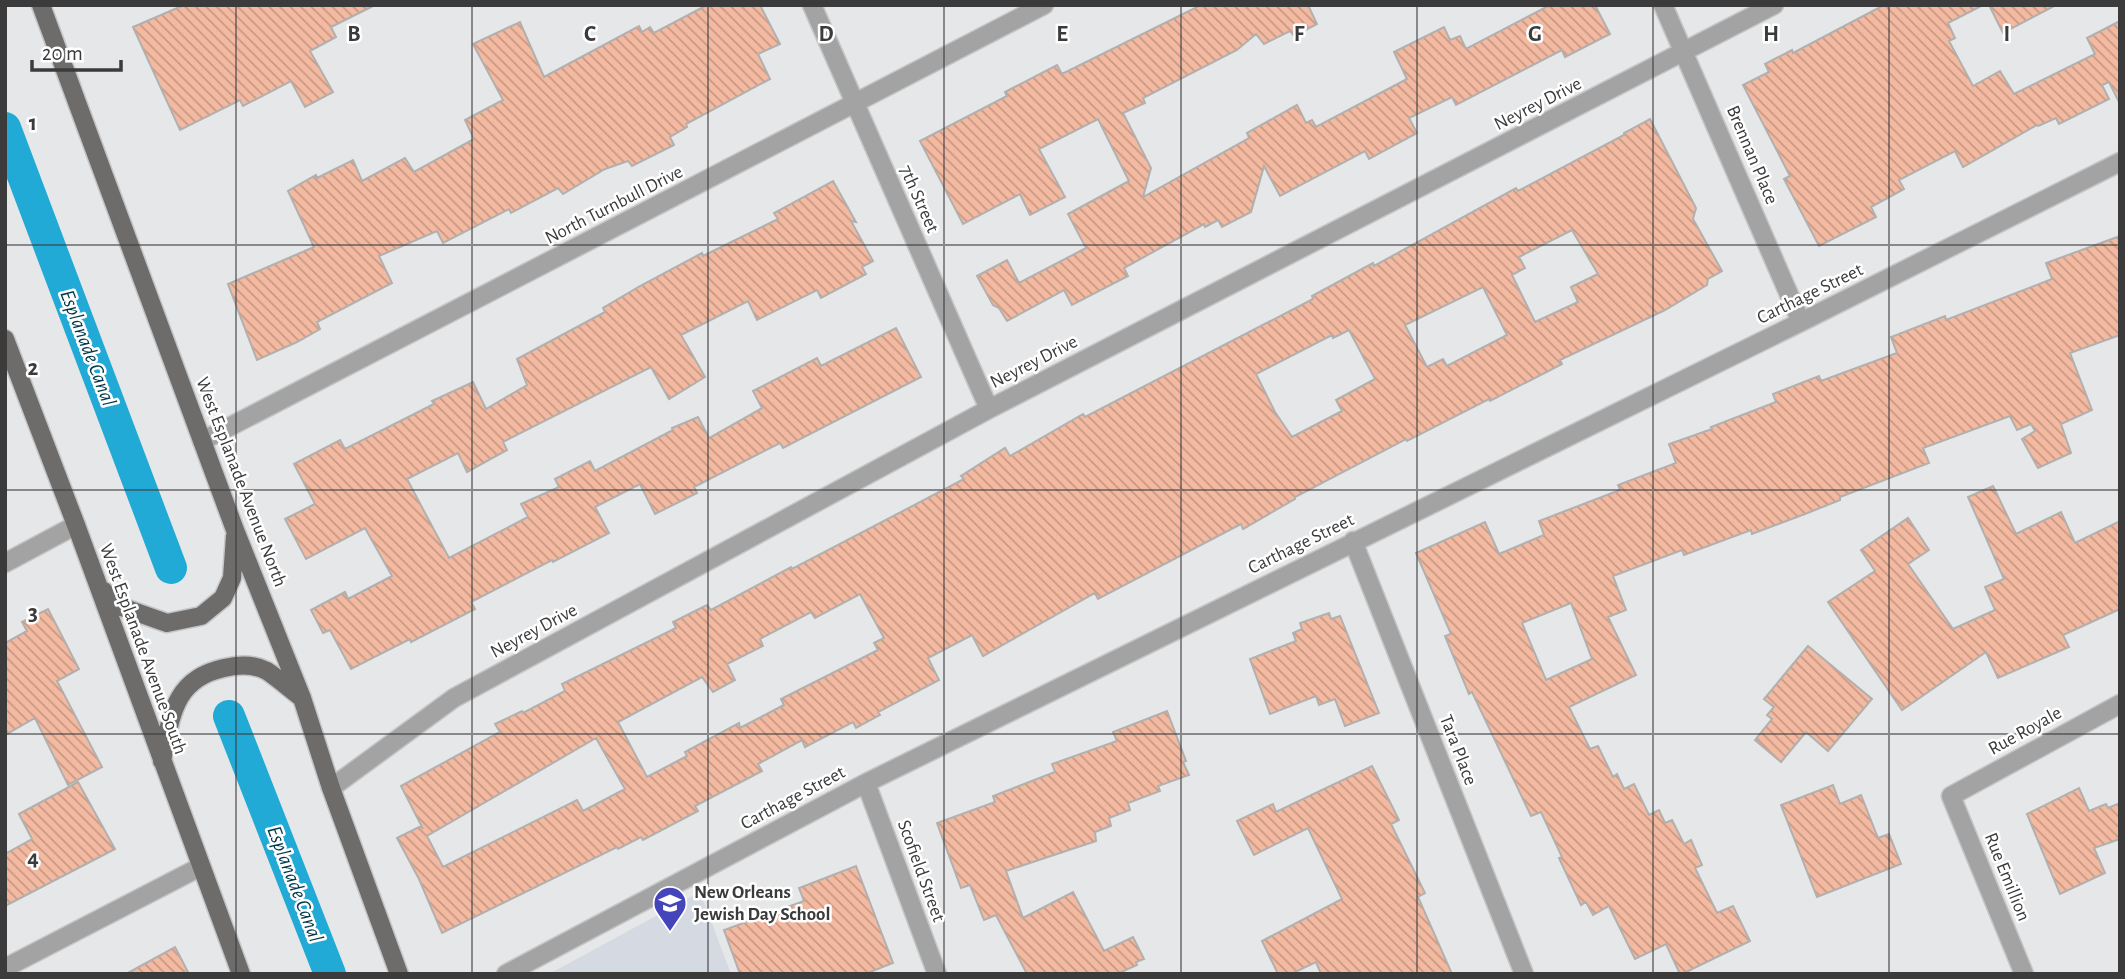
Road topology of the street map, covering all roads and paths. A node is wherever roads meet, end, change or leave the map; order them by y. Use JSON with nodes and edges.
{"nodes":[{"id":1,"x":812,"y":5,"type":"edge"},
{"id":2,"x":1044,"y":5,"type":"edge"},
{"id":3,"x":1664,"y":5,"type":"edge"},
{"id":4,"x":1774,"y":5,"type":"edge"},
{"id":5,"x":46,"y":7,"type":"edge"},
{"id":6,"x":1684,"y":52,"type":"junction"},
{"id":7,"x":855,"y":104,"type":"junction"},
{"id":8,"x":2120,"y":162,"type":"edge"},
{"id":9,"x":1801,"y":322,"type":"junction"},
{"id":10,"x":5,"y":339,"type":"edge"},
{"id":11,"x":989,"y":409,"type":"junction"},
{"id":12,"x":202,"y":441,"type":"junction"},
{"id":13,"x":76,"y":525,"type":"junction"},
{"id":14,"x":235,"y":530,"type":"junction"},
{"id":15,"x":1353,"y":541,"type":"junction"},
{"id":16,"x":5,"y":563,"type":"edge"},
{"id":17,"x":94,"y":577,"type":"junction"},
{"id":18,"x":302,"y":698,"type":"junction"},
{"id":19,"x":2120,"y":704,"type":"edge"},
{"id":20,"x":162,"y":762,"type":"junction"},
{"id":21,"x":866,"y":783,"type":"junction"},
{"id":22,"x":331,"y":788,"type":"junction"},
{"id":23,"x":1951,"y":796,"type":"joint"},
{"id":24,"x":200,"y":867,"type":"junction"},
{"id":25,"x":5,"y":968,"type":"edge"},
{"id":26,"x":241,"y":974,"type":"edge"},
{"id":27,"x":399,"y":974,"type":"edge"},
{"id":28,"x":506,"y":974,"type":"edge"},
{"id":29,"x":937,"y":974,"type":"edge"},
{"id":30,"x":1524,"y":974,"type":"edge"},
{"id":31,"x":2024,"y":974,"type":"edge"}],
"edges":[{"from":1,"to":7,"type":"street","name":"7th Street"},
{"from":2,"to":7,"type":"street","name":"North Turnbull Drive"},
{"from":3,"to":6,"type":"street","name":"Brennan Place"},
{"from":4,"to":6,"type":"street","name":"Neyrey Drive"},
{"from":5,"to":12,"type":"main road","name":"West Esplanade Avenue North"},
{"from":6,"to":9,"type":"street","name":"Brennan Place"},
{"from":6,"to":11,"type":"street","name":"Neyrey Drive"},
{"from":7,"to":11,"type":"street","name":"7th Street"},
{"from":7,"to":12,"type":"street","name":"North Turnbull Drive"},
{"from":8,"to":9,"type":"street","name":"Carthage Street"},
{"from":9,"to":15,"type":"street","name":"Carthage Street"},
{"from":10,"to":13,"type":"main road","name":"West Esplanade Avenue South"},
{"from":11,"to":22,"type":"street","name":"Neyrey Drive"},
{"from":12,"to":14,"type":"main road","name":"West Esplanade Avenue North"},
{"from":13,"to":16,"type":"street"},
{"from":13,"to":17,"type":"main road","name":"West Esplanade Avenue South"},
{"from":14,"to":17,"type":"main road"},
{"from":14,"to":18,"type":"main road","name":"West Esplanade Avenue North"},
{"from":15,"to":21,"type":"street","name":"Carthage Street"},
{"from":15,"to":30,"type":"street","name":"Tara Place"},
{"from":17,"to":20,"type":"main road","name":"West Esplanade Avenue South"},
{"from":18,"to":20,"type":"main road"},
{"from":18,"to":22,"type":"main road","name":"West Esplanade Avenue North"},
{"from":19,"to":23,"type":"street","name":"Rue Royale"},
{"from":20,"to":24,"type":"main road","name":"West Esplanade Avenue South"},
{"from":21,"to":28,"type":"street","name":"Carthage Street"},
{"from":21,"to":29,"type":"street","name":"Scofield Street"},
{"from":22,"to":27,"type":"main road","name":"West Esplanade Avenue North"},
{"from":23,"to":31,"type":"street","name":"Rue Emillion"},
{"from":24,"to":25,"type":"street"},
{"from":24,"to":26,"type":"main road","name":"West Esplanade Avenue South"}]}
